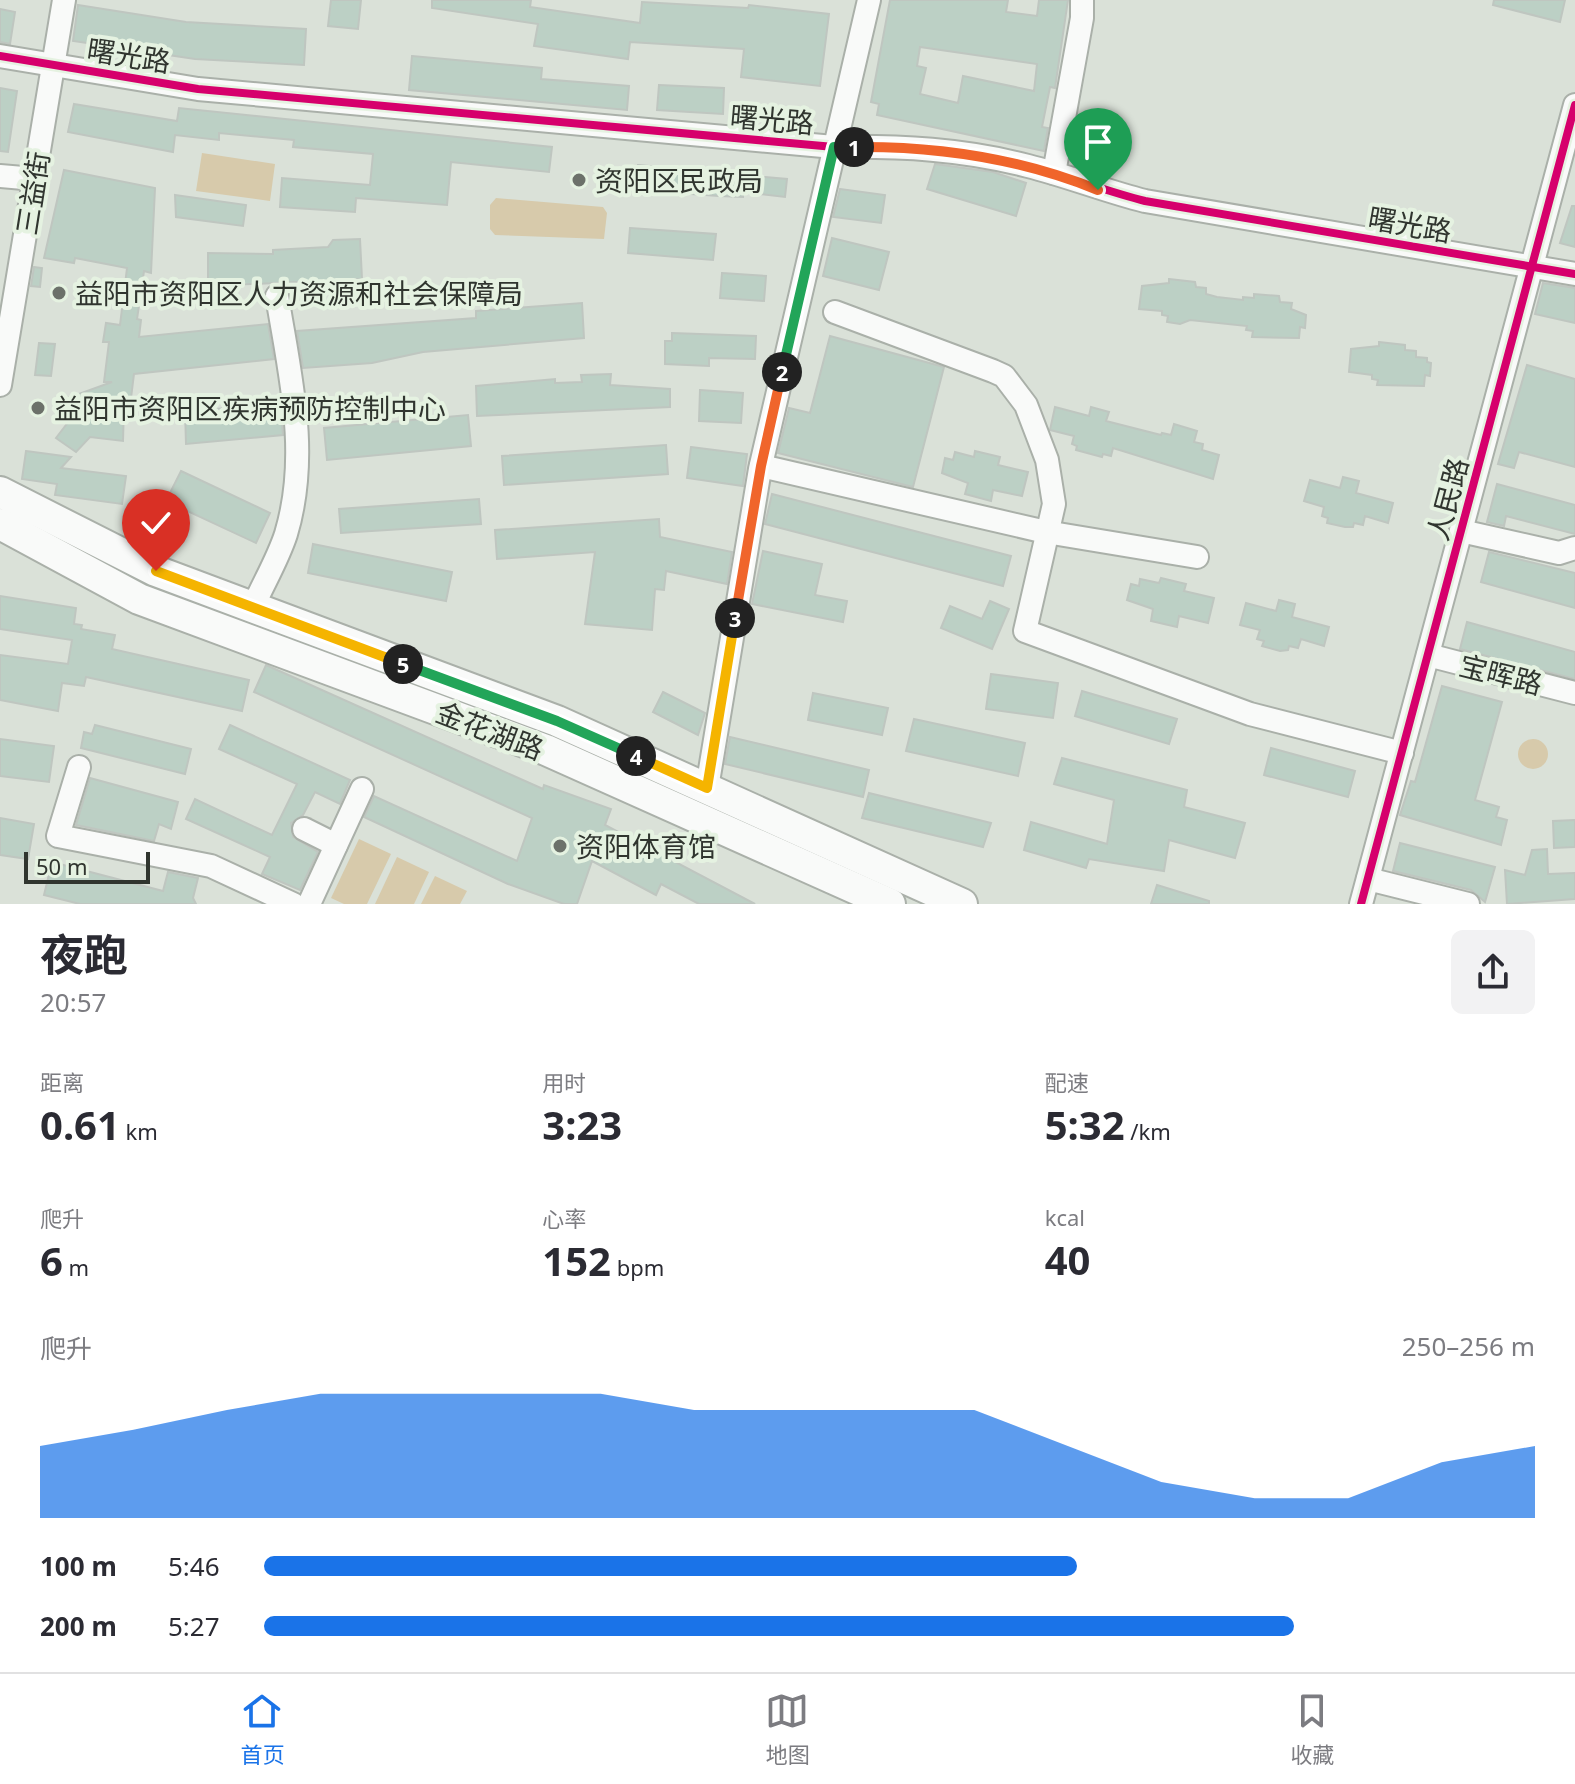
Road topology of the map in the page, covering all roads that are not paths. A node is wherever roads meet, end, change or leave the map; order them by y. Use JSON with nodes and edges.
{"nodes":[{"id":1,"x":64,"y":0,"type":"edge"},
{"id":2,"x":869,"y":0,"type":"edge"},
{"id":3,"x":1082,"y":0,"type":"edge"},
{"id":4,"x":0,"y":56,"type":"edge"},
{"id":5,"x":53,"y":65,"type":"junction"},
{"id":6,"x":1575,"y":105,"type":"edge"},
{"id":7,"x":834,"y":147,"type":"junction"},
{"id":8,"x":1054,"y":173,"type":"junction"},
{"id":9,"x":0,"y":176,"type":"edge"},
{"id":10,"x":35,"y":179,"type":"junction"},
{"id":11,"x":0,"y":246,"type":"edge"},
{"id":12,"x":23,"y":249,"type":"junction"},
{"id":13,"x":1532,"y":267,"type":"junction"},
{"id":14,"x":1575,"y":274,"type":"edge"},
{"id":15,"x":277,"y":296,"type":"dead end"},
{"id":16,"x":835,"y":312,"type":"dead end"},
{"id":17,"x":0,"y":385,"type":"edge"},
{"id":18,"x":761,"y":466,"type":"junction"},
{"id":19,"x":0,"y":492,"type":"edge"},
{"id":20,"x":0,"y":524,"type":"edge"},
{"id":21,"x":1461,"y":531,"type":"junction"},
{"id":22,"x":1046,"y":532,"type":"junction"},
{"id":23,"x":1575,"y":548,"type":"edge"},
{"id":24,"x":1197,"y":557,"type":"dead end"},
{"id":25,"x":253,"y":607,"type":"junction"},
{"id":26,"x":1428,"y":655,"type":"junction"},
{"id":27,"x":1575,"y":693,"type":"edge"},
{"id":28,"x":1402,"y":753,"type":"junction"},
{"id":29,"x":79,"y":767,"type":"dead end"},
{"id":30,"x":707,"y":788,"type":"junction"},
{"id":31,"x":362,"y":789,"type":"dead end"},
{"id":32,"x":304,"y":829,"type":"dead end"},
{"id":33,"x":336,"y":845,"type":"junction"},
{"id":34,"x":1368,"y":879,"type":"junction"},
{"id":35,"x":293,"y":904,"type":"edge"},
{"id":36,"x":309,"y":904,"type":"edge"},
{"id":37,"x":890,"y":904,"type":"edge"},
{"id":38,"x":962,"y":904,"type":"edge"},
{"id":39,"x":1361,"y":904,"type":"edge"},
{"id":40,"x":1468,"y":904,"type":"edge"}],
"edges":[{"from":1,"to":5,"type":"street","name":"三益街"},
{"from":2,"to":7,"type":"street"},
{"from":3,"to":8,"type":"street"},
{"from":4,"to":5,"type":"street","name":"曙光路"},
{"from":5,"to":7,"type":"street","name":"曙光路"},
{"from":5,"to":10,"type":"street","name":"三益街"},
{"from":6,"to":13,"type":"street","name":"人民路"},
{"from":7,"to":8,"type":"street","name":"曙光路"},
{"from":7,"to":18,"type":"street"},
{"from":8,"to":13,"type":"street","name":"曙光路"},
{"from":9,"to":10,"type":"street"},
{"from":10,"to":12,"type":"street","name":"三益街"},
{"from":11,"to":12,"type":"street"},
{"from":12,"to":17,"type":"street","name":"三益街"},
{"from":13,"to":14,"type":"street","name":"曙光路"},
{"from":13,"to":21,"type":"street","name":"人民路"},
{"from":15,"to":25,"type":"street"},
{"from":16,"to":22,"type":"street"},
{"from":18,"to":22,"type":"street"},
{"from":18,"to":30,"type":"street"},
{"from":19,"to":25,"type":"main road"},
{"from":20,"to":37,"type":"main road","name":"金花湖路"},
{"from":21,"to":23,"type":"street"},
{"from":21,"to":26,"type":"street","name":"人民路"},
{"from":22,"to":24,"type":"street"},
{"from":22,"to":28,"type":"street"},
{"from":25,"to":30,"type":"main road"},
{"from":26,"to":27,"type":"street","name":"宝晖路"},
{"from":26,"to":28,"type":"street","name":"人民路"},
{"from":28,"to":34,"type":"street","name":"人民路"},
{"from":29,"to":35,"type":"street"},
{"from":30,"to":38,"type":"main road"},
{"from":31,"to":33,"type":"street"},
{"from":32,"to":33,"type":"street"},
{"from":33,"to":36,"type":"street"},
{"from":34,"to":39,"type":"street","name":"人民路"},
{"from":34,"to":40,"type":"street"}]}
